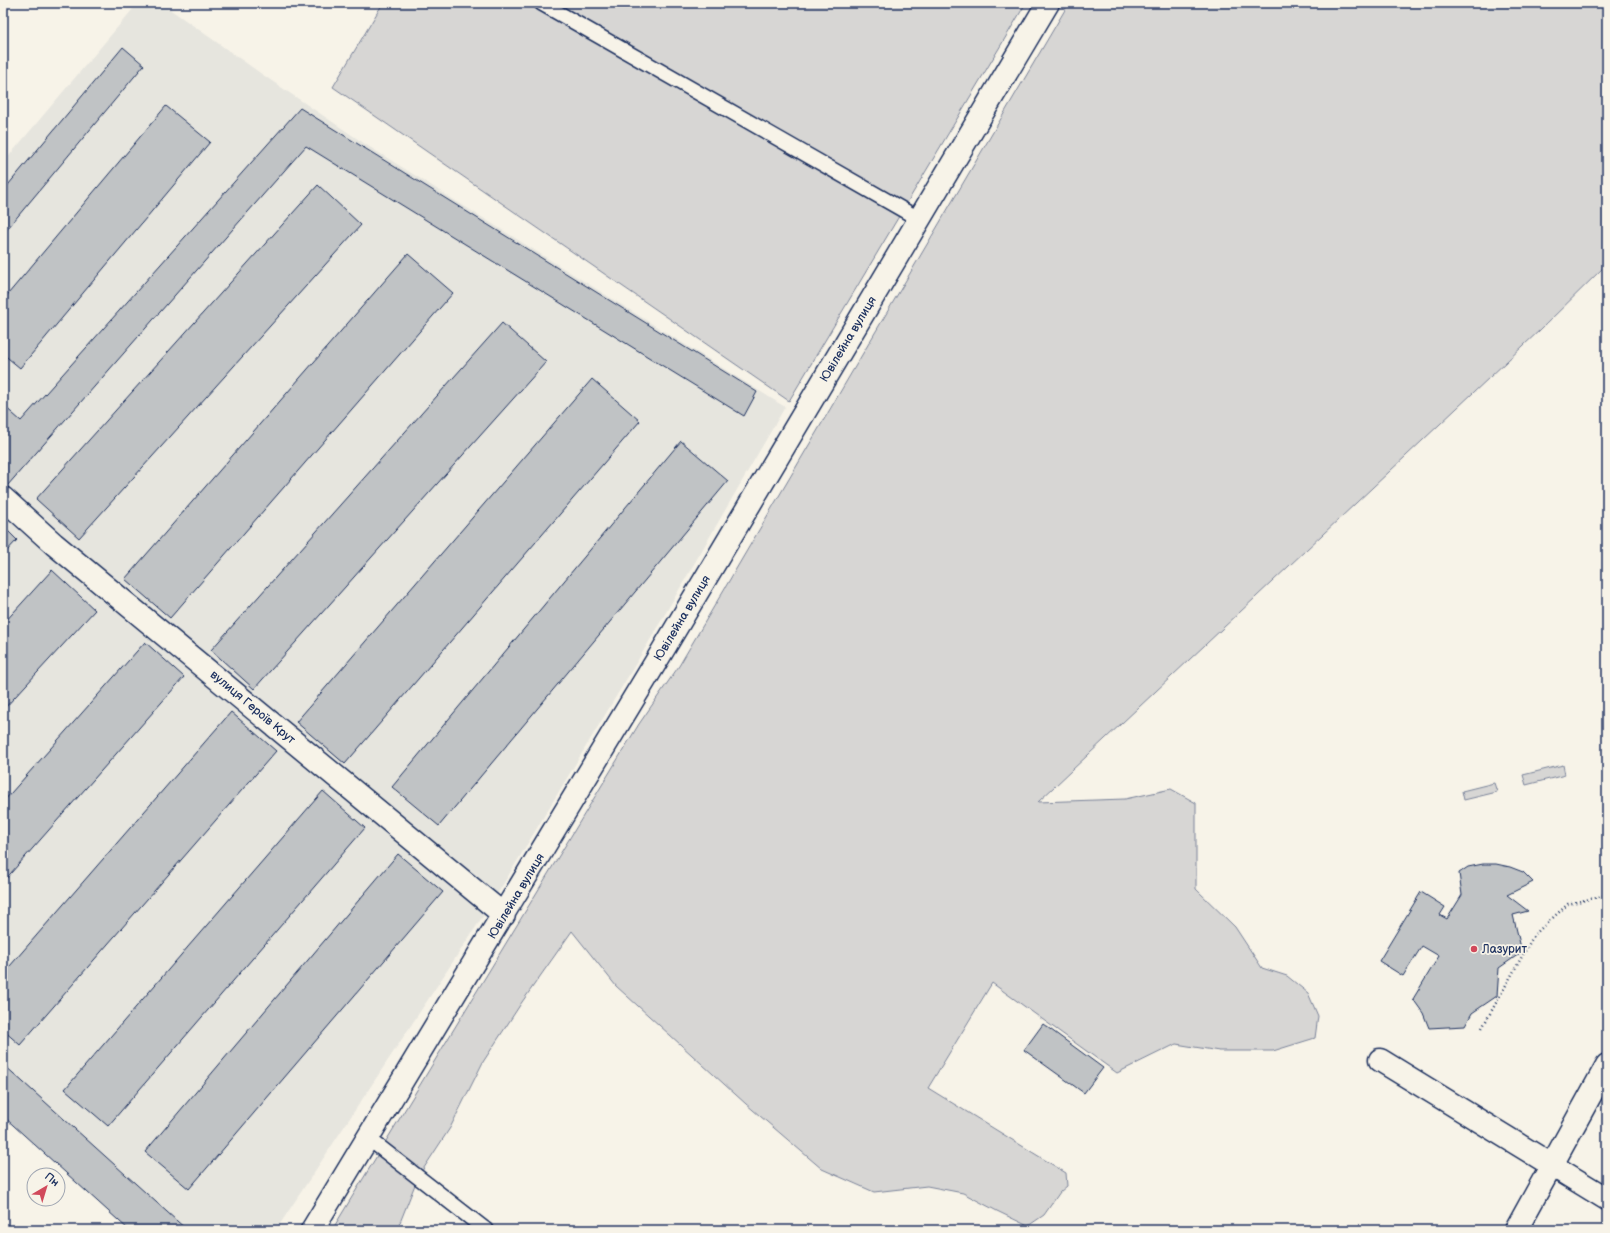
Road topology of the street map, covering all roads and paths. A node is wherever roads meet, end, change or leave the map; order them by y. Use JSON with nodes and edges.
{"nodes":[{"id":1,"x":540,"y":3,"type":"edge"},
{"id":2,"x":1048,"y":3,"type":"edge"},
{"id":3,"x":919,"y":219,"type":"junction"},
{"id":4,"x":3,"y":498,"type":"edge"},
{"id":5,"x":1607,"y":895,"type":"edge"},
{"id":6,"x":504,"y":915,"type":"junction"},
{"id":7,"x":1482,"y":1028,"type":"dead end"},
{"id":8,"x":1380,"y":1060,"type":"dead end"},
{"id":9,"x":1607,"y":1065,"type":"edge"},
{"id":10,"x":368,"y":1138,"type":"junction"},
{"id":11,"x":1552,"y":1166,"type":"junction"},
{"id":12,"x":1607,"y":1199,"type":"edge"},
{"id":13,"x":312,"y":1230,"type":"edge"},
{"id":14,"x":486,"y":1230,"type":"edge"},
{"id":15,"x":1516,"y":1230,"type":"edge"}],
"edges":[{"from":1,"to":3,"type":"lane"},
{"from":2,"to":3,"type":"street","name":"Ювілейна вулиця"},
{"from":3,"to":6,"type":"street","name":"Ювілейна вулиця"},
{"from":4,"to":6,"type":"street","name":"вулиця Героїв Крут"},
{"from":5,"to":7,"type":"path"},
{"from":6,"to":10,"type":"street","name":"Ювілейна вулиця"},
{"from":8,"to":11,"type":"street"},
{"from":9,"to":11,"type":"street"},
{"from":10,"to":13,"type":"street","name":"Ювілейна вулиця"},
{"from":10,"to":14,"type":"lane"},
{"from":11,"to":12,"type":"street"},
{"from":11,"to":15,"type":"street"}]}
